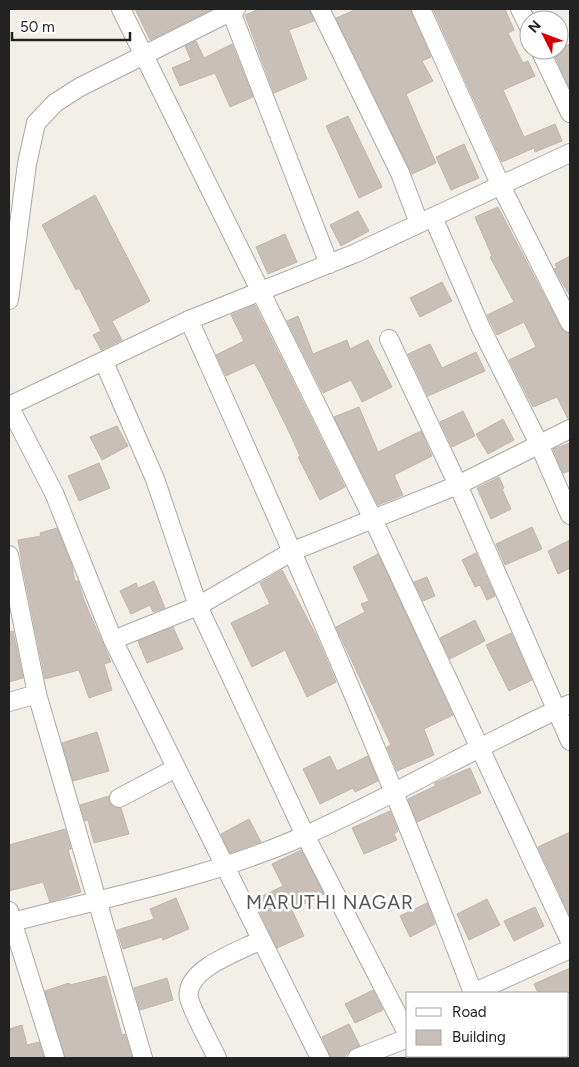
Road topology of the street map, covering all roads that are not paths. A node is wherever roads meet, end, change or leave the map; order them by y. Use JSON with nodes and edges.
{"nodes":[{"id":1,"x":121,"y":9,"type":"edge"},
{"id":2,"x":233,"y":9,"type":"edge"},
{"id":3,"x":320,"y":9,"type":"edge"},
{"id":4,"x":422,"y":9,"type":"edge"},
{"id":5,"x":144,"y":56,"type":"junction"},
{"id":6,"x":545,"y":60,"type":"edge"},
{"id":7,"x":570,"y":113,"type":"edge"},
{"id":8,"x":570,"y":153,"type":"edge"},
{"id":9,"x":500,"y":184,"type":"junction"},
{"id":10,"x":426,"y":220,"type":"junction"},
{"id":11,"x":329,"y":264,"type":"junction"},
{"id":12,"x":261,"y":292,"type":"junction"},
{"id":13,"x":9,"y":300,"type":"edge"},
{"id":14,"x":189,"y":320,"type":"junction"},
{"id":15,"x":570,"y":323,"type":"edge"},
{"id":16,"x":390,"y":340,"type":"dead end"},
{"id":17,"x":104,"y":362,"type":"junction"},
{"id":18,"x":9,"y":406,"type":"edge"},
{"id":19,"x":570,"y":429,"type":"edge"},
{"id":20,"x":539,"y":444,"type":"junction"},
{"id":21,"x":458,"y":484,"type":"junction"},
{"id":22,"x":570,"y":515,"type":"edge"},
{"id":23,"x":372,"y":518,"type":"junction"},
{"id":24,"x":293,"y":551,"type":"junction"},
{"id":25,"x":9,"y":555,"type":"edge"},
{"id":26,"x":198,"y":606,"type":"junction"},
{"id":27,"x":113,"y":640,"type":"junction"},
{"id":28,"x":37,"y":694,"type":"junction"},
{"id":29,"x":9,"y":702,"type":"edge"},
{"id":30,"x":564,"y":707,"type":"edge"},
{"id":31,"x":570,"y":741,"type":"edge"},
{"id":32,"x":481,"y":746,"type":"junction"},
{"id":33,"x":176,"y":768,"type":"junction"},
{"id":34,"x":394,"y":792,"type":"junction"},
{"id":35,"x":119,"y":798,"type":"dead end"},
{"id":36,"x":305,"y":836,"type":"junction"},
{"id":37,"x":224,"y":866,"type":"junction"},
{"id":38,"x":97,"y":902,"type":"junction"},
{"id":39,"x":10,"y":919,"type":"edge"},
{"id":40,"x":260,"y":940,"type":"junction"},
{"id":41,"x":570,"y":941,"type":"edge"},
{"id":42,"x":570,"y":948,"type":"edge"},
{"id":43,"x":473,"y":992,"type":"edge"},
{"id":44,"x":475,"y":992,"type":"edge"},
{"id":45,"x":406,"y":1032,"type":"edge"},
{"id":46,"x":406,"y":1037,"type":"edge"},
{"id":47,"x":55,"y":1058,"type":"edge"},
{"id":48,"x":143,"y":1058,"type":"edge"},
{"id":49,"x":217,"y":1058,"type":"edge"},
{"id":50,"x":320,"y":1058,"type":"edge"},
{"id":51,"x":357,"y":1058,"type":"edge"}],
"edges":[{"from":1,"to":5,"type":"street"},
{"from":2,"to":5,"type":"street"},
{"from":2,"to":11,"type":"street"},
{"from":3,"to":10,"type":"street"},
{"from":4,"to":9,"type":"street"},
{"from":5,"to":12,"type":"street"},
{"from":5,"to":13,"type":"street"},
{"from":6,"to":7,"type":"street"},
{"from":8,"to":9,"type":"street"},
{"from":9,"to":10,"type":"street"},
{"from":9,"to":15,"type":"street"},
{"from":10,"to":11,"type":"street"},
{"from":10,"to":20,"type":"street"},
{"from":11,"to":12,"type":"street"},
{"from":12,"to":14,"type":"street"},
{"from":12,"to":23,"type":"street"},
{"from":14,"to":17,"type":"street"},
{"from":14,"to":24,"type":"street"},
{"from":16,"to":21,"type":"street"},
{"from":17,"to":18,"type":"street"},
{"from":17,"to":26,"type":"street"},
{"from":18,"to":27,"type":"street"},
{"from":19,"to":20,"type":"street"},
{"from":20,"to":21,"type":"street"},
{"from":20,"to":22,"type":"street"},
{"from":21,"to":23,"type":"street"},
{"from":21,"to":30,"type":"street"},
{"from":23,"to":24,"type":"street"},
{"from":23,"to":32,"type":"street"},
{"from":24,"to":26,"type":"street"},
{"from":24,"to":34,"type":"street"},
{"from":25,"to":28,"type":"street"},
{"from":26,"to":27,"type":"street"},
{"from":26,"to":36,"type":"street"},
{"from":27,"to":33,"type":"street"},
{"from":28,"to":29,"type":"street"},
{"from":28,"to":38,"type":"street"},
{"from":30,"to":31,"type":"street"},
{"from":30,"to":32,"type":"street"},
{"from":32,"to":34,"type":"street"},
{"from":32,"to":41,"type":"street"},
{"from":33,"to":35,"type":"street"},
{"from":33,"to":37,"type":"street"},
{"from":34,"to":36,"type":"street"},
{"from":34,"to":43,"type":"street"},
{"from":36,"to":37,"type":"street"},
{"from":36,"to":45,"type":"street"},
{"from":37,"to":38,"type":"street"},
{"from":37,"to":40,"type":"street"},
{"from":38,"to":39,"type":"street"},
{"from":38,"to":48,"type":"street"},
{"from":39,"to":47,"type":"street"},
{"from":40,"to":49,"type":"street"},
{"from":40,"to":50,"type":"street"},
{"from":42,"to":44,"type":"street"},
{"from":46,"to":51,"type":"street"}]}
